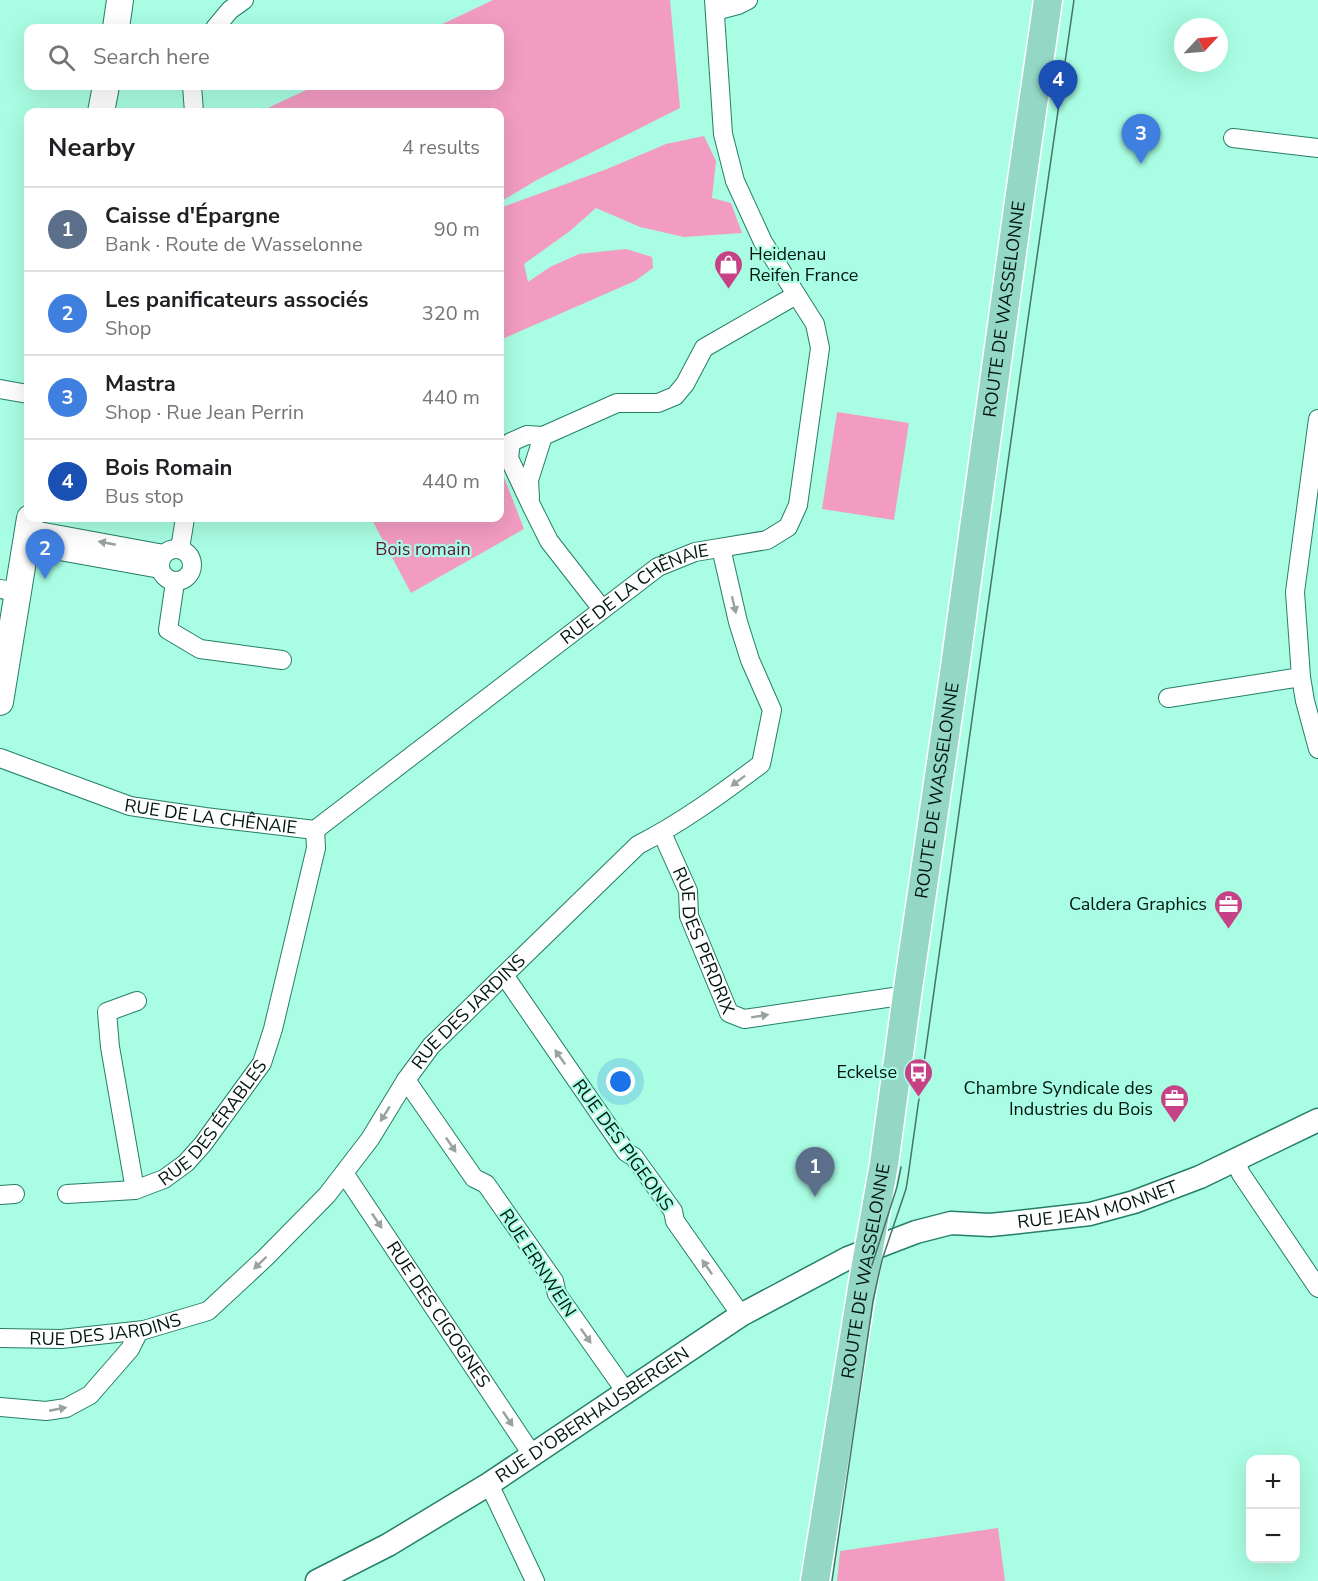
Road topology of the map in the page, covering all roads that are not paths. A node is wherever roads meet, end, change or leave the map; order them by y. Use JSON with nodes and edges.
{"nodes":[{"id":1,"x":120,"y":0,"type":"edge"},
{"id":2,"x":244,"y":0,"type":"edge"},
{"id":3,"x":748,"y":0,"type":"edge"},
{"id":4,"x":1048,"y":0,"type":"edge"},
{"id":5,"x":715,"y":5,"type":"edge"},
{"id":6,"x":117,"y":24,"type":"edge"},
{"id":7,"x":218,"y":24,"type":"edge"},
{"id":8,"x":105,"y":90,"type":"edge"},
{"id":9,"x":192,"y":90,"type":"edge"},
{"id":10,"x":102,"y":108,"type":"edge"},
{"id":11,"x":194,"y":108,"type":"edge"},
{"id":12,"x":1233,"y":138,"type":"dead end"},
{"id":13,"x":1318,"y":148,"type":"edge"},
{"id":14,"x":796,"y":295,"type":"junction"},
{"id":15,"x":0,"y":389,"type":"edge"},
{"id":16,"x":24,"y":393,"type":"edge"},
{"id":17,"x":1318,"y":419,"type":"edge"},
{"id":18,"x":543,"y":436,"type":"junction"},
{"id":19,"x":1312,"y":501,"type":"edge"},
{"id":20,"x":531,"y":505,"type":"junction"},
{"id":21,"x":183,"y":522,"type":"edge"},
{"id":22,"x":28,"y":530,"type":"edge"},
{"id":23,"x":721,"y":548,"type":"junction"},
{"id":24,"x":168,"y":557,"type":"junction"},
{"id":25,"x":175,"y":582,"type":"junction"},
{"id":26,"x":9,"y":591,"type":"edge"},
{"id":27,"x":602,"y":609,"type":"junction"},
{"id":28,"x":282,"y":660,"type":"dead end"},
{"id":29,"x":1301,"y":677,"type":"junction"},
{"id":30,"x":1168,"y":698,"type":"dead end"},
{"id":31,"x":0,"y":702,"type":"edge"},
{"id":32,"x":1318,"y":749,"type":"edge"},
{"id":33,"x":0,"y":758,"type":"edge"},
{"id":34,"x":315,"y":830,"type":"junction"},
{"id":35,"x":662,"y":833,"type":"junction"},
{"id":36,"x":504,"y":975,"type":"junction"},
{"id":37,"x":907,"y":995,"type":"junction"},
{"id":38,"x":137,"y":1001,"type":"dead end"},
{"id":39,"x":406,"y":1080,"type":"junction"},
{"id":40,"x":1318,"y":1120,"type":"edge"},
{"id":41,"x":1235,"y":1160,"type":"junction"},
{"id":42,"x":344,"y":1173,"type":"junction"},
{"id":43,"x":135,"y":1190,"type":"junction"},
{"id":44,"x":67,"y":1194,"type":"dead end"},
{"id":45,"x":868,"y":1249,"type":"junction"},
{"id":46,"x":1318,"y":1288,"type":"edge"},
{"id":47,"x":741,"y":1315,"type":"junction"},
{"id":48,"x":139,"y":1330,"type":"junction"},
{"id":49,"x":0,"y":1338,"type":"edge"},
{"id":50,"x":626,"y":1392,"type":"junction"},
{"id":51,"x":0,"y":1407,"type":"edge"},
{"id":52,"x":533,"y":1456,"type":"junction"},
{"id":53,"x":489,"y":1484,"type":"junction"},
{"id":54,"x":317,"y":1581,"type":"edge"},
{"id":55,"x":535,"y":1581,"type":"edge"},
{"id":56,"x":815,"y":1581,"type":"edge"}],
"edges":[{"from":1,"to":6,"type":"main road"},
{"from":2,"to":7,"type":"street"},
{"from":3,"to":5,"type":"street"},
{"from":4,"to":37,"type":"main road","name":"ROUTE DE WASSELONNE"},
{"from":5,"to":14,"type":"street","name":"RUE DE LA CHÊNAIE"},
{"from":8,"to":10,"type":"main road"},
{"from":9,"to":11,"type":"street"},
{"from":12,"to":13,"type":"street"},
{"from":14,"to":18,"type":"street"},
{"from":14,"to":23,"type":"street","name":"RUE DE LA CHÊNAIE"},
{"from":15,"to":16,"type":"street"},
{"from":17,"to":19,"type":"street"},
{"from":18,"to":20,"type":"street"},
{"from":18,"to":20,"type":"street"},
{"from":19,"to":29,"type":"street"},
{"from":20,"to":27,"type":"street"},
{"from":21,"to":24,"type":"street"},
{"from":22,"to":24,"type":"street"},
{"from":22,"to":26,"type":"main road"},
{"from":23,"to":27,"type":"street","name":"RUE DE LA CHÊNAIE"},
{"from":23,"to":35,"type":"street","name":"RUE DES JARDINS","one_way":true},
{"from":24,"to":25,"type":"street"},
{"from":24,"to":25,"type":"street"},
{"from":25,"to":28,"type":"street"},
{"from":26,"to":31,"type":"main road"},
{"from":27,"to":34,"type":"street","name":"RUE DE LA CHÊNAIE"},
{"from":29,"to":30,"type":"street"},
{"from":29,"to":32,"type":"street"},
{"from":33,"to":34,"type":"street","name":"RUE DE LA CHÊNAIE"},
{"from":34,"to":43,"type":"street","name":"RUE DES ÉRABLES"},
{"from":35,"to":36,"type":"street","name":"RUE DES JARDINS"},
{"from":35,"to":37,"type":"street","name":"RUE DES PERDRIX","one_way":true},
{"from":36,"to":39,"type":"street","name":"RUE DES JARDINS"},
{"from":47,"to":36,"type":"street","name":"RUE DES PIGEONS","one_way":true},
{"from":37,"to":45,"type":"main road","name":"ROUTE DE WASSELONNE"},
{"from":38,"to":43,"type":"street","name":"RUE DES ÉRABLES"},
{"from":39,"to":42,"type":"street","name":"RUE DES JARDINS","one_way":true},
{"from":39,"to":50,"type":"street","name":"RUE ERNWEIN","one_way":true},
{"from":40,"to":41,"type":"street","name":"RUE JEAN MONNET"},
{"from":41,"to":45,"type":"street","name":"RUE JEAN MONNET"},
{"from":41,"to":46,"type":"street"},
{"from":42,"to":48,"type":"street","name":"RUE DES JARDINS","one_way":true},
{"from":42,"to":52,"type":"street","name":"RUE DES CIGOGNES","one_way":true},
{"from":43,"to":44,"type":"street"},
{"from":45,"to":47,"type":"street","name":"RUE D'OBERHAUSBERGEN"},
{"from":45,"to":56,"type":"main road","name":"ROUTE DE WASSELONNE"},
{"from":47,"to":50,"type":"street","name":"RUE D'OBERHAUSBERGEN"},
{"from":48,"to":49,"type":"street","name":"RUE DES JARDINS"},
{"from":51,"to":48,"type":"street","one_way":true},
{"from":50,"to":52,"type":"street","name":"RUE D'OBERHAUSBERGEN"},
{"from":52,"to":53,"type":"street","name":"RUE D'OBERHAUSBERGEN"},
{"from":53,"to":54,"type":"street","name":"RUE D'OBERHAUSBERGEN"},
{"from":53,"to":55,"type":"street"}]}
